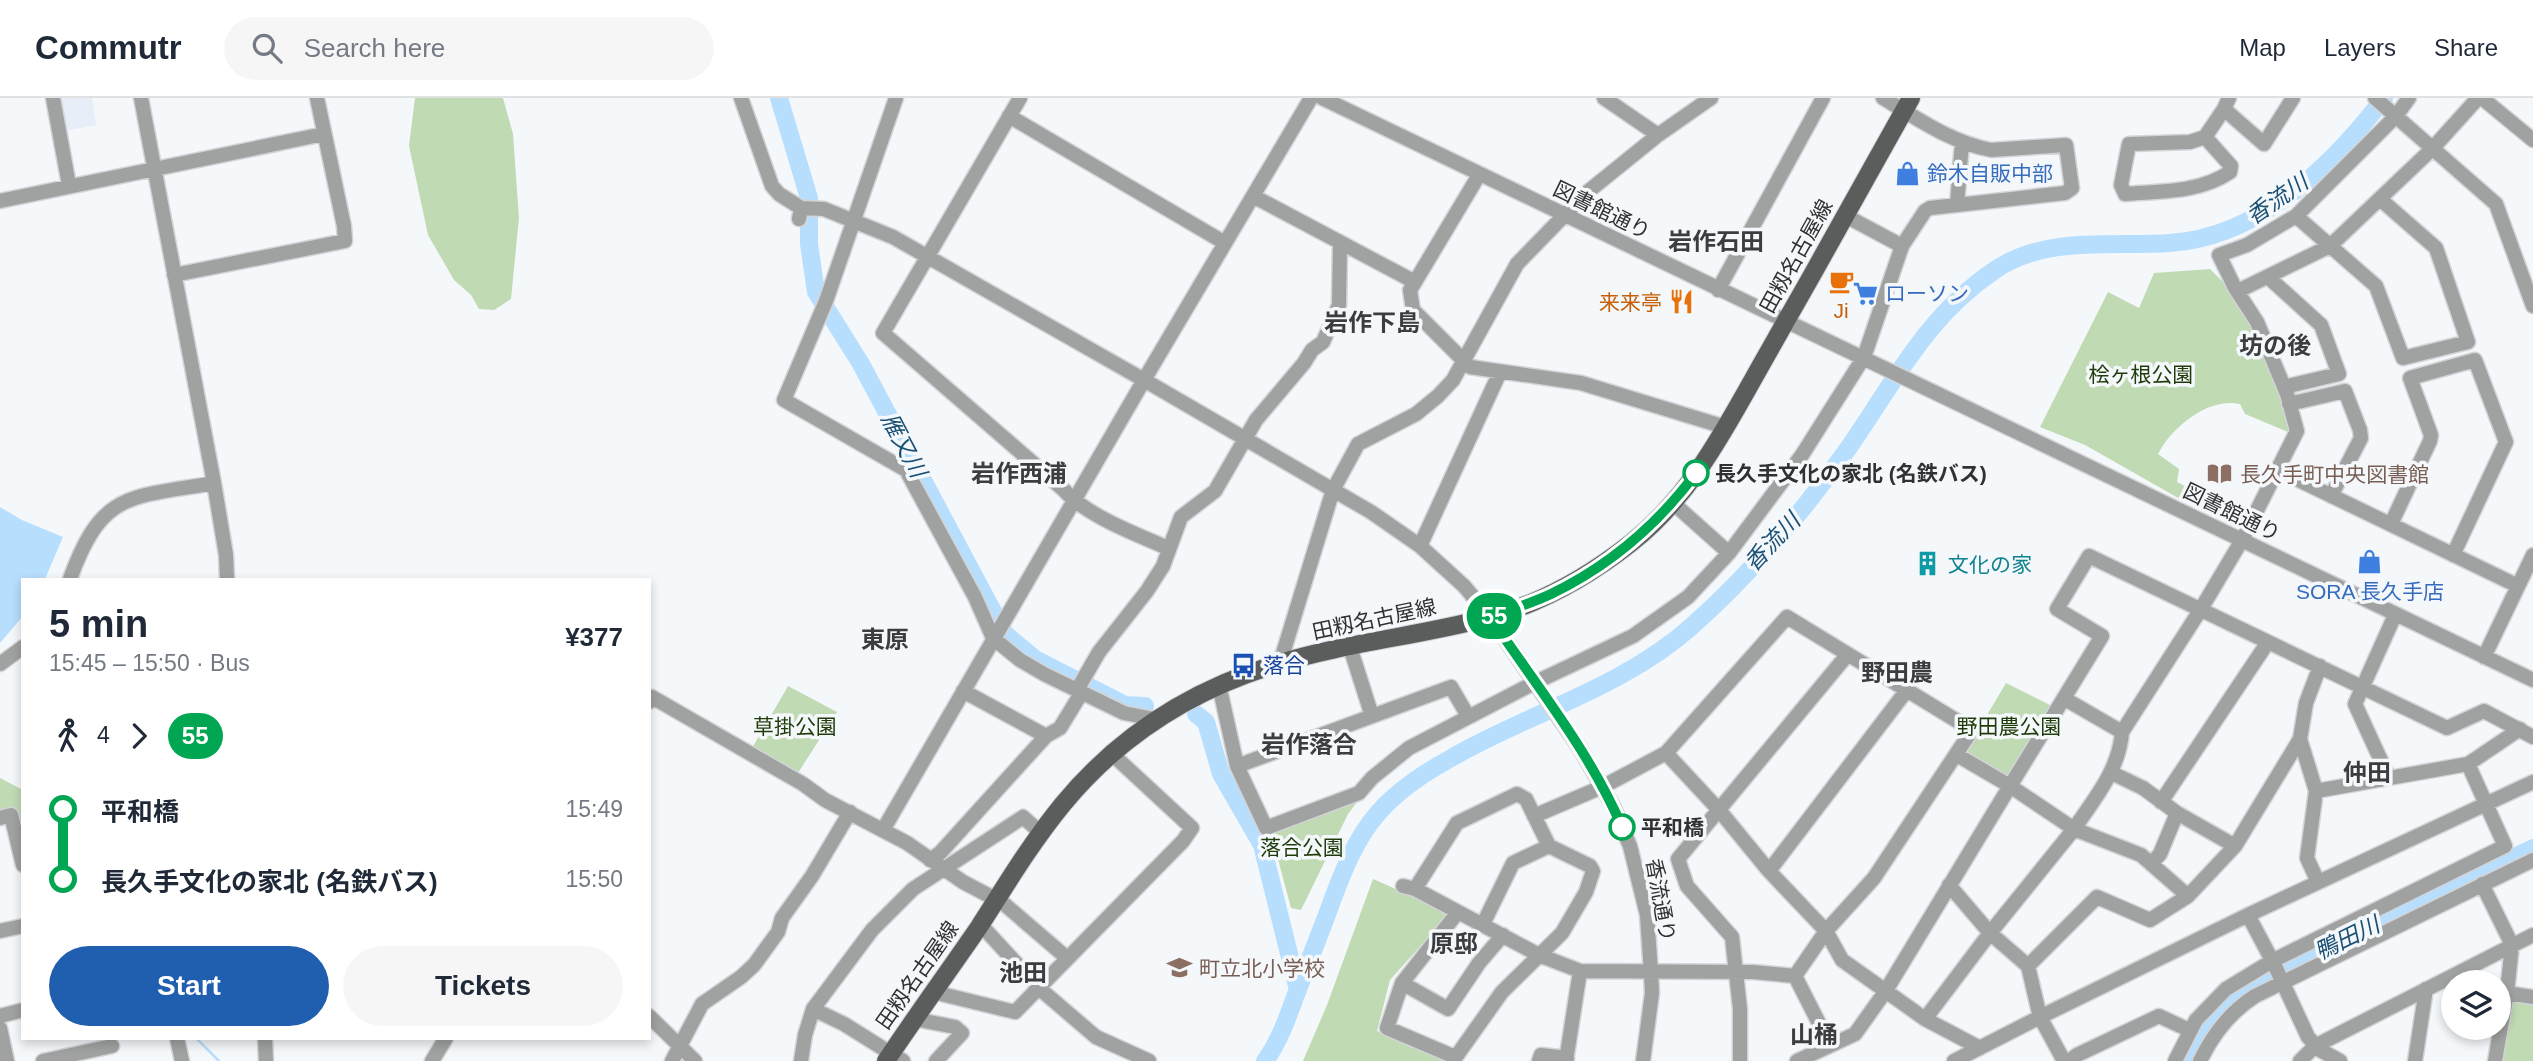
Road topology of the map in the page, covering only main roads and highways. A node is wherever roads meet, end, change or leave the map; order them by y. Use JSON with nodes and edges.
{"nodes":[{"id":1,"x":1907,"y":104,"type":"edge"},
{"id":2,"x":893,"y":1059,"type":"edge"}],
"edges":[{"from":1,"to":2,"type":"main road","name":"田籾名古屋線"}]}
